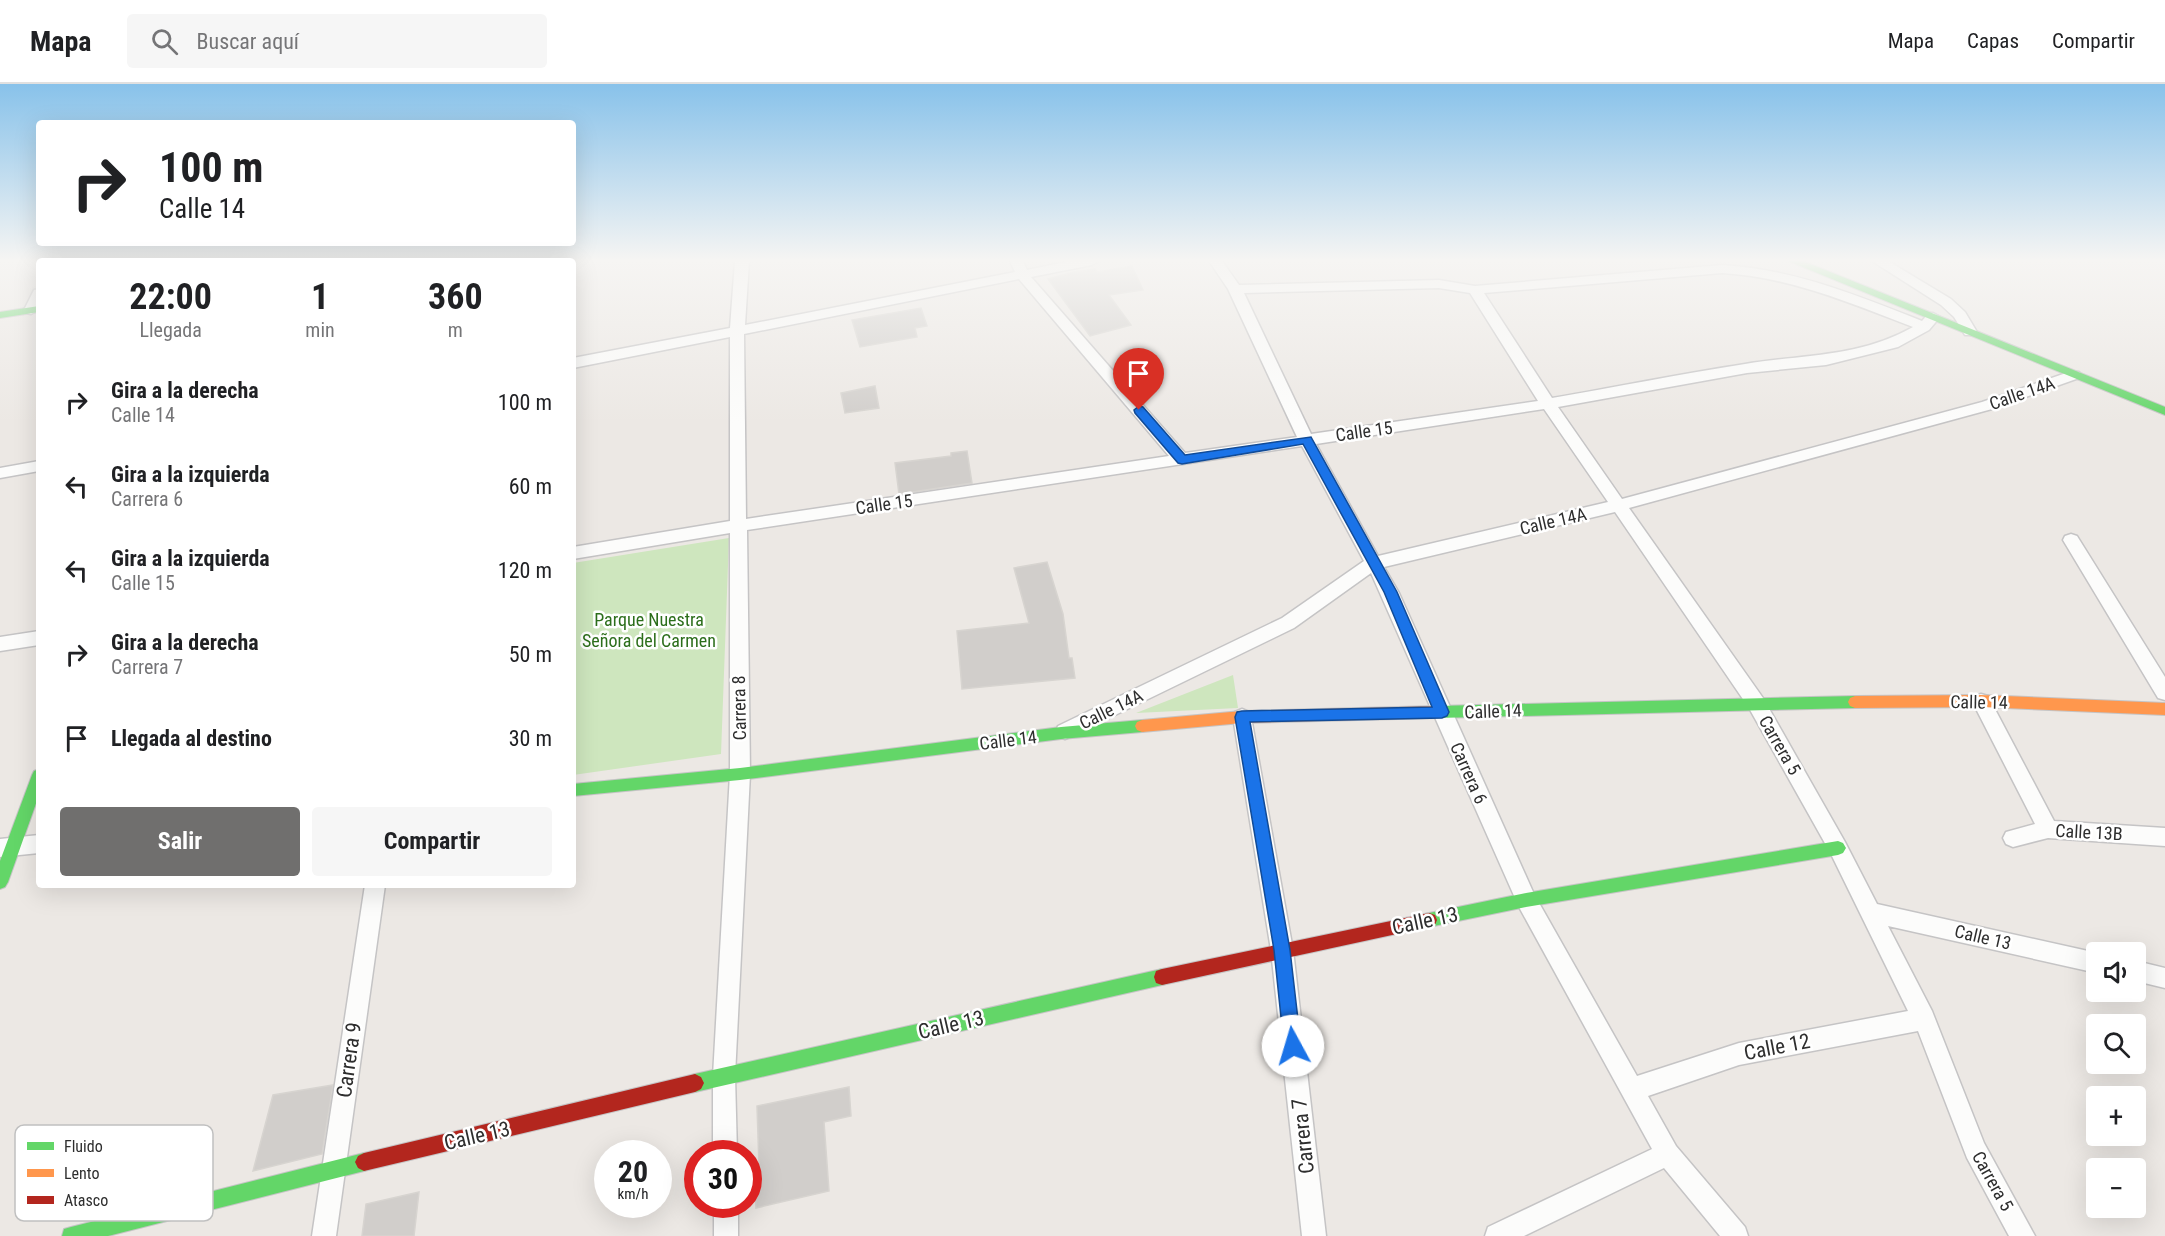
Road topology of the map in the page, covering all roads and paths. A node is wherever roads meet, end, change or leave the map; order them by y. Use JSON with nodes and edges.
{"nodes":[{"id":1,"x":738,"y":315,"type":"edge"},
{"id":2,"x":827,"y":315,"type":"edge"},
{"id":3,"x":1057,"y":315,"type":"edge"},
{"id":4,"x":1247,"y":315,"type":"edge"},
{"id":5,"x":1491,"y":315,"type":"edge"},
{"id":6,"x":1906,"y":315,"type":"edge"},
{"id":7,"x":1912,"y":315,"type":"edge"},
{"id":8,"x":1960,"y":315,"type":"edge"},
{"id":9,"x":1928,"y":322,"type":"junction"},
{"id":10,"x":737,"y":332,"type":"junction"},
{"id":11,"x":1970,"y":332,"type":"junction"},
{"id":12,"x":576,"y":362,"type":"edge"},
{"id":13,"x":2074,"y":375,"type":"junction"},
{"id":14,"x":1548,"y":405,"type":"junction"},
{"id":15,"x":2165,"y":411,"type":"edge"},
{"id":16,"x":1306,"y":439,"type":"junction"},
{"id":17,"x":1182,"y":460,"type":"junction"},
{"id":18,"x":36,"y":467,"type":"edge"},
{"id":19,"x":0,"y":474,"type":"edge"},
{"id":20,"x":1620,"y":505,"type":"junction"},
{"id":21,"x":737,"y":526,"type":"junction"},
{"id":22,"x":2071,"y":540,"type":"dead end"},
{"id":23,"x":576,"y":553,"type":"edge"},
{"id":24,"x":1373,"y":563,"type":"junction"},
{"id":25,"x":36,"y":638,"type":"edge"},
{"id":26,"x":0,"y":644,"type":"edge"},
{"id":27,"x":2165,"y":693,"type":"edge"},
{"id":28,"x":1981,"y":701,"type":"junction"},
{"id":29,"x":1756,"y":703,"type":"junction"},
{"id":30,"x":2165,"y":709,"type":"edge"},
{"id":31,"x":1442,"y":712,"type":"junction"},
{"id":32,"x":1242,"y":717,"type":"junction"},
{"id":33,"x":1061,"y":734,"type":"junction"},
{"id":34,"x":740,"y":774,"type":"junction"},
{"id":35,"x":36,"y":782,"type":"edge"},
{"id":36,"x":576,"y":790,"type":"edge"},
{"id":37,"x":2048,"y":829,"type":"junction"},
{"id":38,"x":2165,"y":837,"type":"edge"},
{"id":39,"x":2013,"y":838,"type":"dead end"},
{"id":40,"x":36,"y":844,"type":"edge"},
{"id":41,"x":7,"y":847,"type":"edge"},
{"id":42,"x":1838,"y":848,"type":"junction"},
{"id":43,"x":0,"y":882,"type":"edge"},
{"id":44,"x":375,"y":888,"type":"edge"},
{"id":45,"x":1526,"y":900,"type":"junction"},
{"id":46,"x":1869,"y":912,"type":"junction"},
{"id":47,"x":1282,"y":950,"type":"junction"},
{"id":48,"x":2086,"y":961,"type":"edge"},
{"id":49,"x":2146,"y":973,"type":"edge"},
{"id":50,"x":2165,"y":978,"type":"edge"},
{"id":51,"x":1924,"y":1019,"type":"junction"},
{"id":52,"x":724,"y":1076,"type":"junction"},
{"id":53,"x":1633,"y":1089,"type":"junction"},
{"id":54,"x":725,"y":1140,"type":"edge"},
{"id":55,"x":1668,"y":1154,"type":"junction"},
{"id":56,"x":332,"y":1170,"type":"junction"},
{"id":57,"x":213,"y":1200,"type":"edge"},
{"id":58,"x":726,"y":1218,"type":"edge"},
{"id":59,"x":130,"y":1221,"type":"edge"},
{"id":60,"x":71,"y":1236,"type":"edge"},
{"id":61,"x":324,"y":1236,"type":"edge"},
{"id":62,"x":726,"y":1236,"type":"edge"},
{"id":63,"x":1314,"y":1236,"type":"edge"},
{"id":64,"x":1497,"y":1236,"type":"edge"},
{"id":65,"x":1736,"y":1236,"type":"edge"},
{"id":66,"x":2023,"y":1236,"type":"edge"}],
"edges":[{"from":1,"to":10,"type":"street","name":"Carrera 8"},
{"from":2,"to":10,"type":"street"},
{"from":3,"to":17,"type":"street"},
{"from":4,"to":16,"type":"street","name":"Carrera 6"},
{"from":5,"to":14,"type":"street","name":"Carrera 5"},
{"from":6,"to":9,"type":"street"},
{"from":7,"to":9,"type":"street"},
{"from":8,"to":11,"type":"street"},
{"from":9,"to":11,"type":"street"},
{"from":9,"to":14,"type":"street","name":"Calle 15"},
{"from":10,"to":12,"type":"street"},
{"from":10,"to":21,"type":"street","name":"Carrera 8"},
{"from":11,"to":13,"type":"street"},
{"from":13,"to":15,"type":"street"},
{"from":13,"to":20,"type":"street","name":"Calle 14A"},
{"from":14,"to":16,"type":"street","name":"Calle 15"},
{"from":14,"to":20,"type":"street","name":"Carrera 5"},
{"from":16,"to":17,"type":"street","name":"Calle 15"},
{"from":16,"to":24,"type":"street","name":"Carrera 6"},
{"from":17,"to":21,"type":"street","name":"Calle 15"},
{"from":18,"to":19,"type":"street"},
{"from":20,"to":24,"type":"street","name":"Calle 14A"},
{"from":20,"to":29,"type":"street","name":"Carrera 5"},
{"from":21,"to":23,"type":"street","name":"Calle 15"},
{"from":21,"to":34,"type":"street","name":"Carrera 8"},
{"from":22,"to":27,"type":"street"},
{"from":24,"to":31,"type":"street","name":"Carrera 6"},
{"from":24,"to":33,"type":"street","name":"Calle 14A"},
{"from":25,"to":26,"type":"street"},
{"from":28,"to":29,"type":"street","name":"Calle 14"},
{"from":28,"to":30,"type":"street","name":"Calle 14"},
{"from":28,"to":37,"type":"street"},
{"from":29,"to":31,"type":"street","name":"Calle 14"},
{"from":29,"to":42,"type":"street","name":"Carrera 5"},
{"from":31,"to":32,"type":"street","name":"Calle 14"},
{"from":31,"to":45,"type":"street","name":"Carrera 6"},
{"from":32,"to":33,"type":"street","name":"Calle 14"},
{"from":32,"to":47,"type":"street","name":"Carrera 7"},
{"from":33,"to":34,"type":"street","name":"Calle 14"},
{"from":34,"to":36,"type":"street","name":"Calle 14"},
{"from":34,"to":52,"type":"street","name":"Carrera 8"},
{"from":35,"to":41,"type":"street"},
{"from":37,"to":38,"type":"street","name":"Calle 13B"},
{"from":37,"to":39,"type":"street","name":"Calle 13B"},
{"from":40,"to":41,"type":"street"},
{"from":41,"to":43,"type":"street"},
{"from":42,"to":45,"type":"street","name":"Calle 13"},
{"from":42,"to":46,"type":"street","name":"Carrera 5"},
{"from":44,"to":56,"type":"street","name":"Carrera 9"},
{"from":45,"to":47,"type":"street","name":"Calle 13"},
{"from":45,"to":53,"type":"street","name":"Carrera 6"},
{"from":46,"to":48,"type":"street","name":"Calle 13"},
{"from":46,"to":51,"type":"street","name":"Carrera 5"},
{"from":47,"to":52,"type":"street","name":"Calle 13"},
{"from":47,"to":63,"type":"street","name":"Carrera 7"},
{"from":49,"to":50,"type":"street"},
{"from":51,"to":53,"type":"street","name":"Calle 12"},
{"from":51,"to":66,"type":"street","name":"Carrera 5"},
{"from":52,"to":54,"type":"street","name":"Carrera 8"},
{"from":52,"to":56,"type":"street","name":"Calle 13"},
{"from":53,"to":55,"type":"street","name":"Carrera 6"},
{"from":55,"to":64,"type":"street"},
{"from":55,"to":65,"type":"street","name":"Carrera 6"},
{"from":56,"to":57,"type":"street","name":"Calle 13"},
{"from":56,"to":61,"type":"street","name":"Carrera 9"},
{"from":58,"to":62,"type":"street"},
{"from":59,"to":60,"type":"street","name":"Calle 13"}]}
